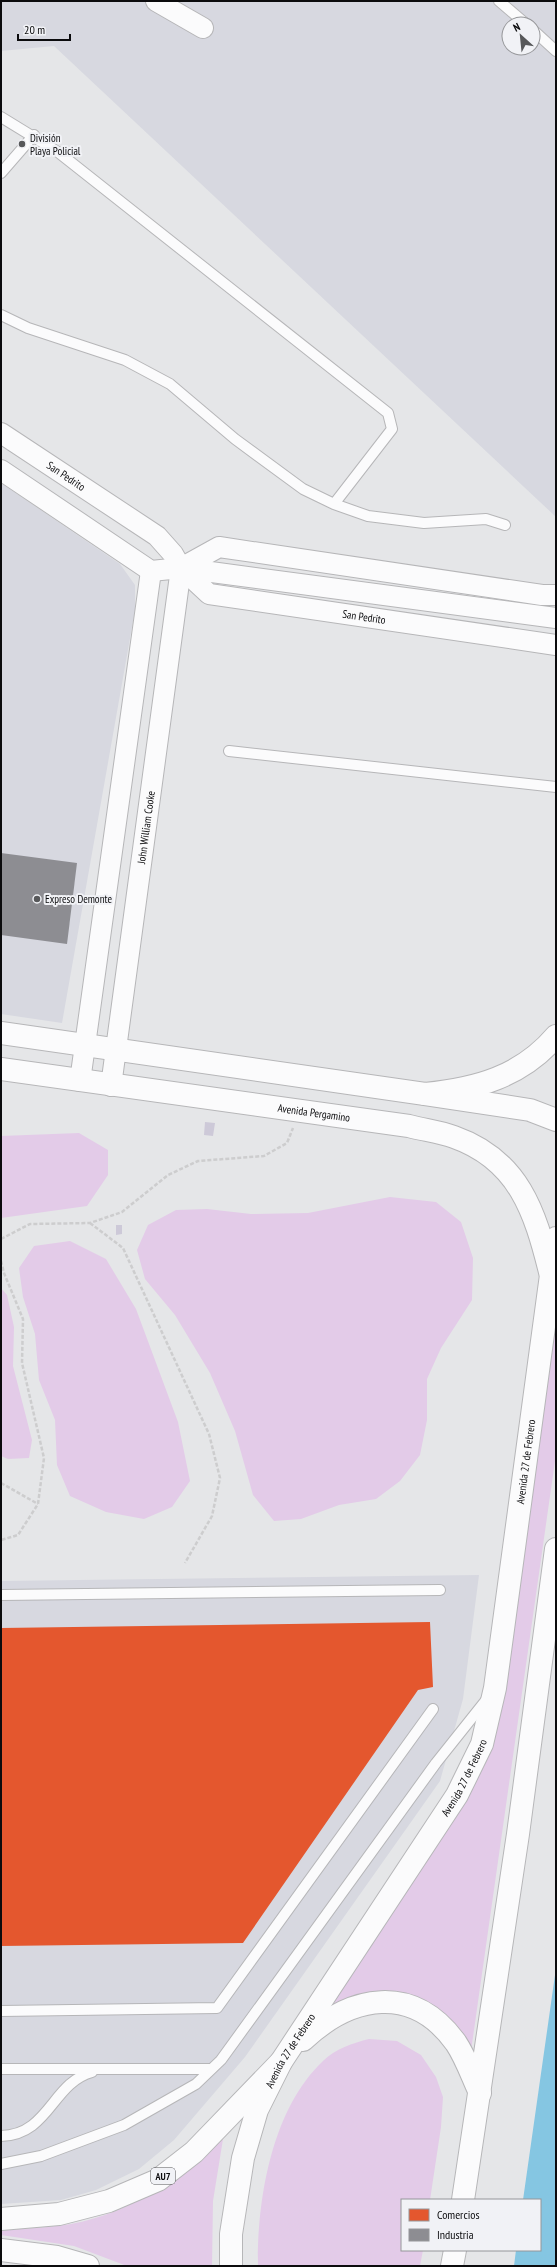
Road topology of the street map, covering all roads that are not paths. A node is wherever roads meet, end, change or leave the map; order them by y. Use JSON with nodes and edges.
{"nodes":[{"id":1,"x":156,"y":1,"type":"edge"},
{"id":2,"x":499,"y":1,"type":"edge"},
{"id":3,"x":517,"y":16,"type":"edge"},
{"id":4,"x":203,"y":28,"type":"dead end"},
{"id":5,"x":541,"y":37,"type":"edge"},
{"id":6,"x":556,"y":51,"type":"edge"},
{"id":7,"x":1,"y":116,"type":"edge"},
{"id":8,"x":34,"y":135,"type":"junction"},
{"id":9,"x":1,"y":174,"type":"edge"},
{"id":10,"x":1,"y":315,"type":"edge"},
{"id":11,"x":1,"y":433,"type":"edge"},
{"id":12,"x":1,"y":470,"type":"edge"},
{"id":13,"x":334,"y":504,"type":"junction"},
{"id":14,"x":505,"y":525,"type":"dead end"},
{"id":15,"x":181,"y":568,"type":"junction"},
{"id":16,"x":151,"y":571,"type":"junction"},
{"id":17,"x":556,"y":595,"type":"edge"},
{"id":18,"x":556,"y":618,"type":"edge"},
{"id":19,"x":556,"y":645,"type":"edge"},
{"id":20,"x":228,"y":751,"type":"dead end"},
{"id":21,"x":556,"y":787,"type":"edge"},
{"id":22,"x":1,"y":1033,"type":"edge"},
{"id":23,"x":556,"y":1036,"type":"edge"},
{"id":24,"x":85,"y":1045,"type":"junction"},
{"id":25,"x":116,"y":1049,"type":"junction"},
{"id":26,"x":1,"y":1069,"type":"edge"},
{"id":27,"x":80,"y":1081,"type":"junction"},
{"id":28,"x":111,"y":1086,"type":"junction"},
{"id":29,"x":425,"y":1094,"type":"junction"},
{"id":30,"x":556,"y":1120,"type":"edge"},
{"id":31,"x":556,"y":1238,"type":"edge"},
{"id":32,"x":550,"y":1272,"type":"junction"},
{"id":33,"x":556,"y":1549,"type":"edge"},
{"id":34,"x":440,"y":1590,"type":"dead end"},
{"id":35,"x":1,"y":1595,"type":"edge"},
{"id":36,"x":496,"y":1688,"type":"junction"},
{"id":37,"x":433,"y":1709,"type":"dead end"},
{"id":38,"x":1,"y":2011,"type":"edge"},
{"id":39,"x":281,"y":2062,"type":"junction"},
{"id":40,"x":1,"y":2069,"type":"edge"},
{"id":41,"x":101,"y":2069,"type":"junction"},
{"id":42,"x":211,"y":2069,"type":"junction"},
{"id":43,"x":480,"y":2092,"type":"junction"},
{"id":44,"x":1,"y":2136,"type":"edge"},
{"id":45,"x":1,"y":2164,"type":"edge"},
{"id":46,"x":463,"y":2199,"type":"edge"},
{"id":47,"x":1,"y":2219,"type":"edge"},
{"id":48,"x":1,"y":2250,"type":"edge"},
{"id":49,"x":455,"y":2251,"type":"edge"},
{"id":50,"x":88,"y":2266,"type":"edge"},
{"id":51,"x":231,"y":2266,"type":"edge"},
{"id":52,"x":452,"y":2266,"type":"edge"}],
"edges":[{"from":1,"to":4,"type":"street"},
{"from":2,"to":3,"type":"lane"},
{"from":5,"to":6,"type":"lane"},
{"from":7,"to":8,"type":"lane"},
{"from":8,"to":9,"type":"lane"},
{"from":8,"to":13,"type":"lane"},
{"from":10,"to":13,"type":"lane"},
{"from":11,"to":15,"type":"street","name":"San Pedrito"},
{"from":12,"to":16,"type":"street"},
{"from":13,"to":14,"type":"lane"},
{"from":15,"to":16,"type":"street","name":"San Pedrito"},
{"from":15,"to":17,"type":"street","name":"San Pedrito"},
{"from":15,"to":18,"type":"street","name":"San Pedrito"},
{"from":15,"to":19,"type":"street","name":"San Pedrito"},
{"from":15,"to":25,"type":"street","name":"John William Cooke"},
{"from":16,"to":24,"type":"street"},
{"from":20,"to":21,"type":"lane"},
{"from":22,"to":24,"type":"main road"},
{"from":23,"to":29,"type":"main road"},
{"from":24,"to":25,"type":"main road"},
{"from":24,"to":27,"type":"street"},
{"from":25,"to":28,"type":"street","name":"John William Cooke"},
{"from":25,"to":29,"type":"main road"},
{"from":26,"to":27,"type":"main road","name":"Avenida Pergamino"},
{"from":27,"to":28,"type":"main road","name":"Avenida Pergamino"},
{"from":28,"to":32,"type":"main road","name":"Avenida Pergamino"},
{"from":29,"to":30,"type":"main road"},
{"from":31,"to":32,"type":"main road","name":"Avenida 27 de Febrero"},
{"from":32,"to":36,"type":"main road","name":"Avenida 27 de Febrero"},
{"from":33,"to":43,"type":"main road"},
{"from":34,"to":35,"type":"lane"},
{"from":36,"to":39,"type":"main road","name":"Avenida 27 de Febrero"},
{"from":36,"to":42,"type":"lane"},
{"from":37,"to":38,"type":"lane"},
{"from":39,"to":43,"type":"main road"},
{"from":39,"to":47,"type":"main road","number":"AU7"},
{"from":39,"to":51,"type":"main road","name":"Avenida 27 de Febrero"},
{"from":40,"to":41,"type":"lane"},
{"from":41,"to":42,"type":"lane"},
{"from":41,"to":44,"type":"lane"},
{"from":42,"to":45,"type":"lane"},
{"from":43,"to":46,"type":"main road"},
{"from":48,"to":50,"type":"main road"},
{"from":49,"to":52,"type":"main road"}]}
